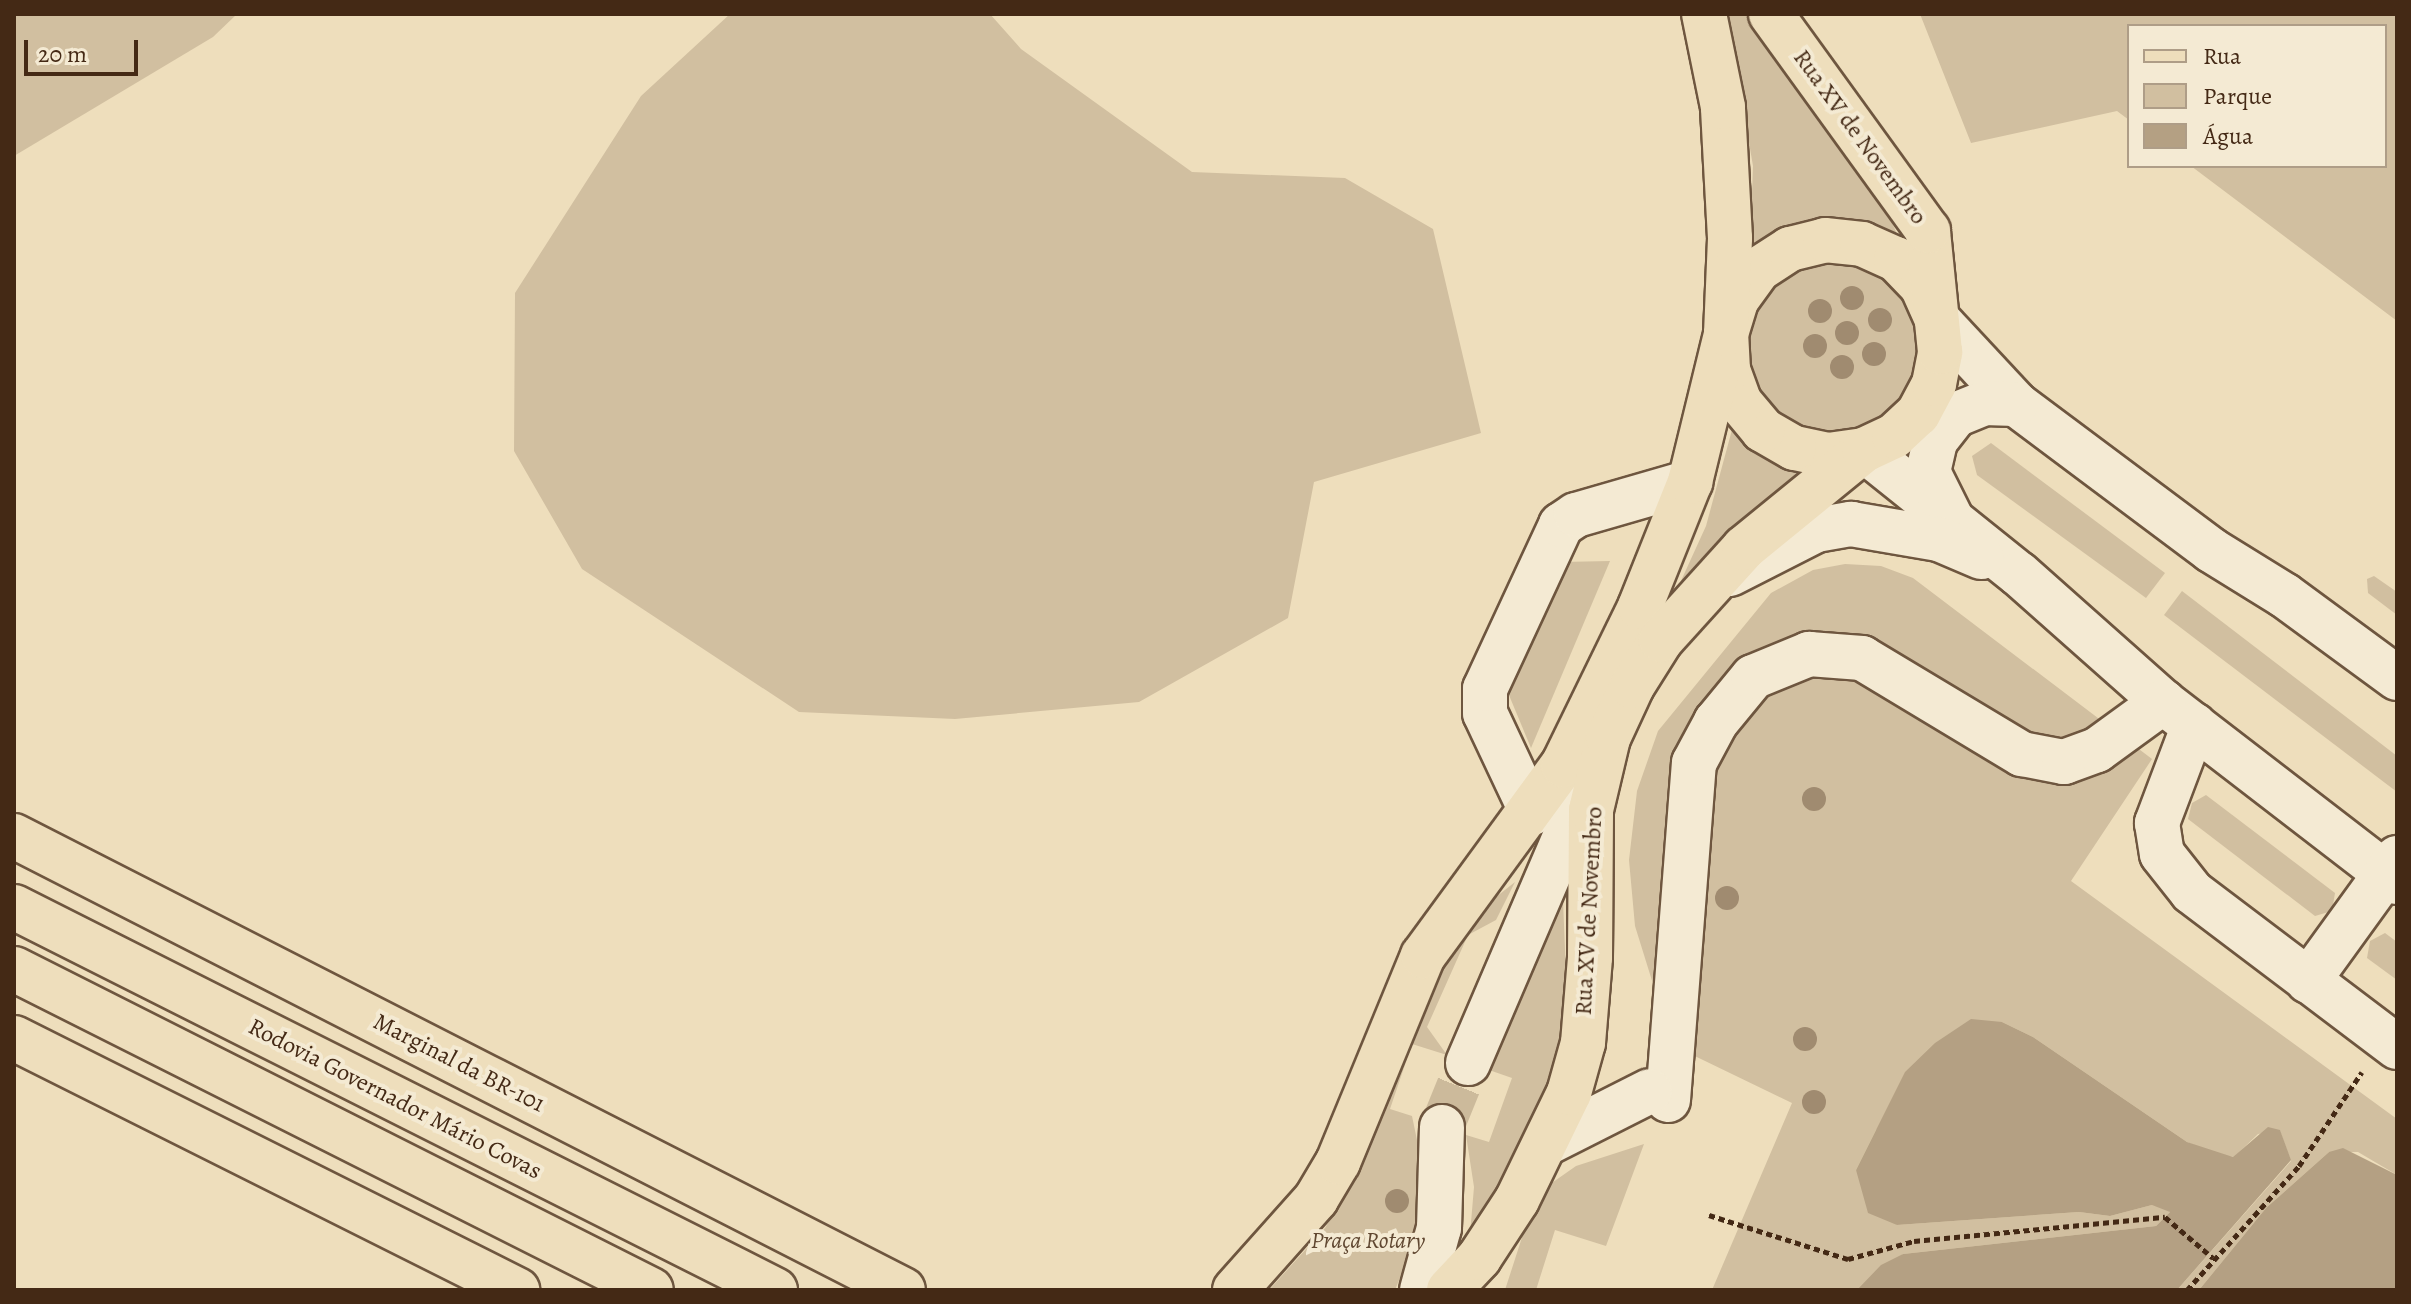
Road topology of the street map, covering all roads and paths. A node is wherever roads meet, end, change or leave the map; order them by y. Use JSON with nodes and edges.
{"nodes":[{"id":1,"x":1704,"y":14,"type":"edge"},
{"id":2,"x":1771,"y":14,"type":"edge"},
{"id":3,"x":1937,"y":319,"type":"junction"},
{"id":4,"x":1726,"y":334,"type":"junction"},
{"id":5,"x":2016,"y":404,"type":"junction"},
{"id":6,"x":1864,"y":450,"type":"junction"},
{"id":7,"x":1690,"y":482,"type":"junction"},
{"id":8,"x":1951,"y":518,"type":"junction"},
{"id":9,"x":2019,"y":574,"type":"junction"},
{"id":10,"x":1701,"y":593,"type":"junction"},
{"id":11,"x":2397,"y":678,"type":"edge"},
{"id":12,"x":2179,"y":714,"type":"junction"},
{"id":13,"x":1608,"y":738,"type":"junction"},
{"id":14,"x":1532,"y":813,"type":"junction"},
{"id":15,"x":14,"y":836,"type":"edge"},
{"id":16,"x":2394,"y":871,"type":"edge"},
{"id":17,"x":14,"y":907,"type":"edge"},
{"id":18,"x":14,"y":969,"type":"edge"},
{"id":19,"x":2308,"y":981,"type":"junction"},
{"id":20,"x":14,"y":1038,"type":"edge"},
{"id":21,"x":2391,"y":1043,"type":"edge"},
{"id":22,"x":1468,"y":1063,"type":"tunnel mouth"},
{"id":23,"x":1442,"y":1127,"type":"tunnel mouth"},
{"id":24,"x":1547,"y":1143,"type":"junction"},
{"id":25,"x":1709,"y":1215,"type":"dead end"},
{"id":26,"x":2213,"y":1258,"type":"junction"},
{"id":27,"x":1476,"y":1274,"type":"edge"},
{"id":28,"x":517,"y":1290,"type":"edge"},
{"id":29,"x":651,"y":1290,"type":"edge"},
{"id":30,"x":775,"y":1290,"type":"edge"},
{"id":31,"x":903,"y":1290,"type":"edge"},
{"id":32,"x":1235,"y":1290,"type":"edge"},
{"id":33,"x":1422,"y":1290,"type":"edge"},
{"id":34,"x":1449,"y":1290,"type":"edge"},
{"id":35,"x":2187,"y":1290,"type":"edge"}],
"edges":[{"from":1,"to":4,"type":"main road"},
{"from":2,"to":3,"type":"main road","name":"Rua XV de Novembro"},
{"from":3,"to":4,"type":"main road"},
{"from":3,"to":5,"type":"lane"},
{"from":3,"to":6,"type":"main road","name":"Rua XV de Novembro"},
{"from":4,"to":6,"type":"main road"},
{"from":4,"to":7,"type":"main road"},
{"from":5,"to":8,"type":"lane"},
{"from":5,"to":11,"type":"lane"},
{"from":6,"to":8,"type":"lane"},
{"from":6,"to":10,"type":"main road","name":"Rua XV de Novembro"},
{"from":7,"to":14,"type":"main road"},
{"from":7,"to":14,"type":"lane"},
{"from":8,"to":9,"type":"lane"},
{"from":9,"to":10,"type":"lane"},
{"from":9,"to":12,"type":"lane"},
{"from":10,"to":13,"type":"main road","name":"Rua XV de Novembro"},
{"from":12,"to":16,"type":"lane"},
{"from":12,"to":19,"type":"lane"},
{"from":12,"to":24,"type":"lane"},
{"from":13,"to":22,"type":"lane"},
{"from":13,"to":24,"type":"main road","name":"Rua XV de Novembro"},
{"from":14,"to":32,"type":"main road"},
{"from":15,"to":31,"type":"main road","name":"Marginal da BR-101"},
{"from":16,"to":19,"type":"lane"},
{"from":17,"to":30,"type":"main road","name":"Rodovia Governador Mário Covas"},
{"from":18,"to":29,"type":"main road"},
{"from":19,"to":21,"type":"lane"},
{"from":20,"to":28,"type":"main road"},
{"from":21,"to":26,"type":"path"},
{"from":23,"to":33,"type":"lane"},
{"from":24,"to":27,"type":"main road","name":"Rua XV de Novembro"},
{"from":25,"to":26,"type":"path"},
{"from":26,"to":35,"type":"path"},
{"from":27,"to":34,"type":"main road","name":"Rua XV de Novembro"}]}
